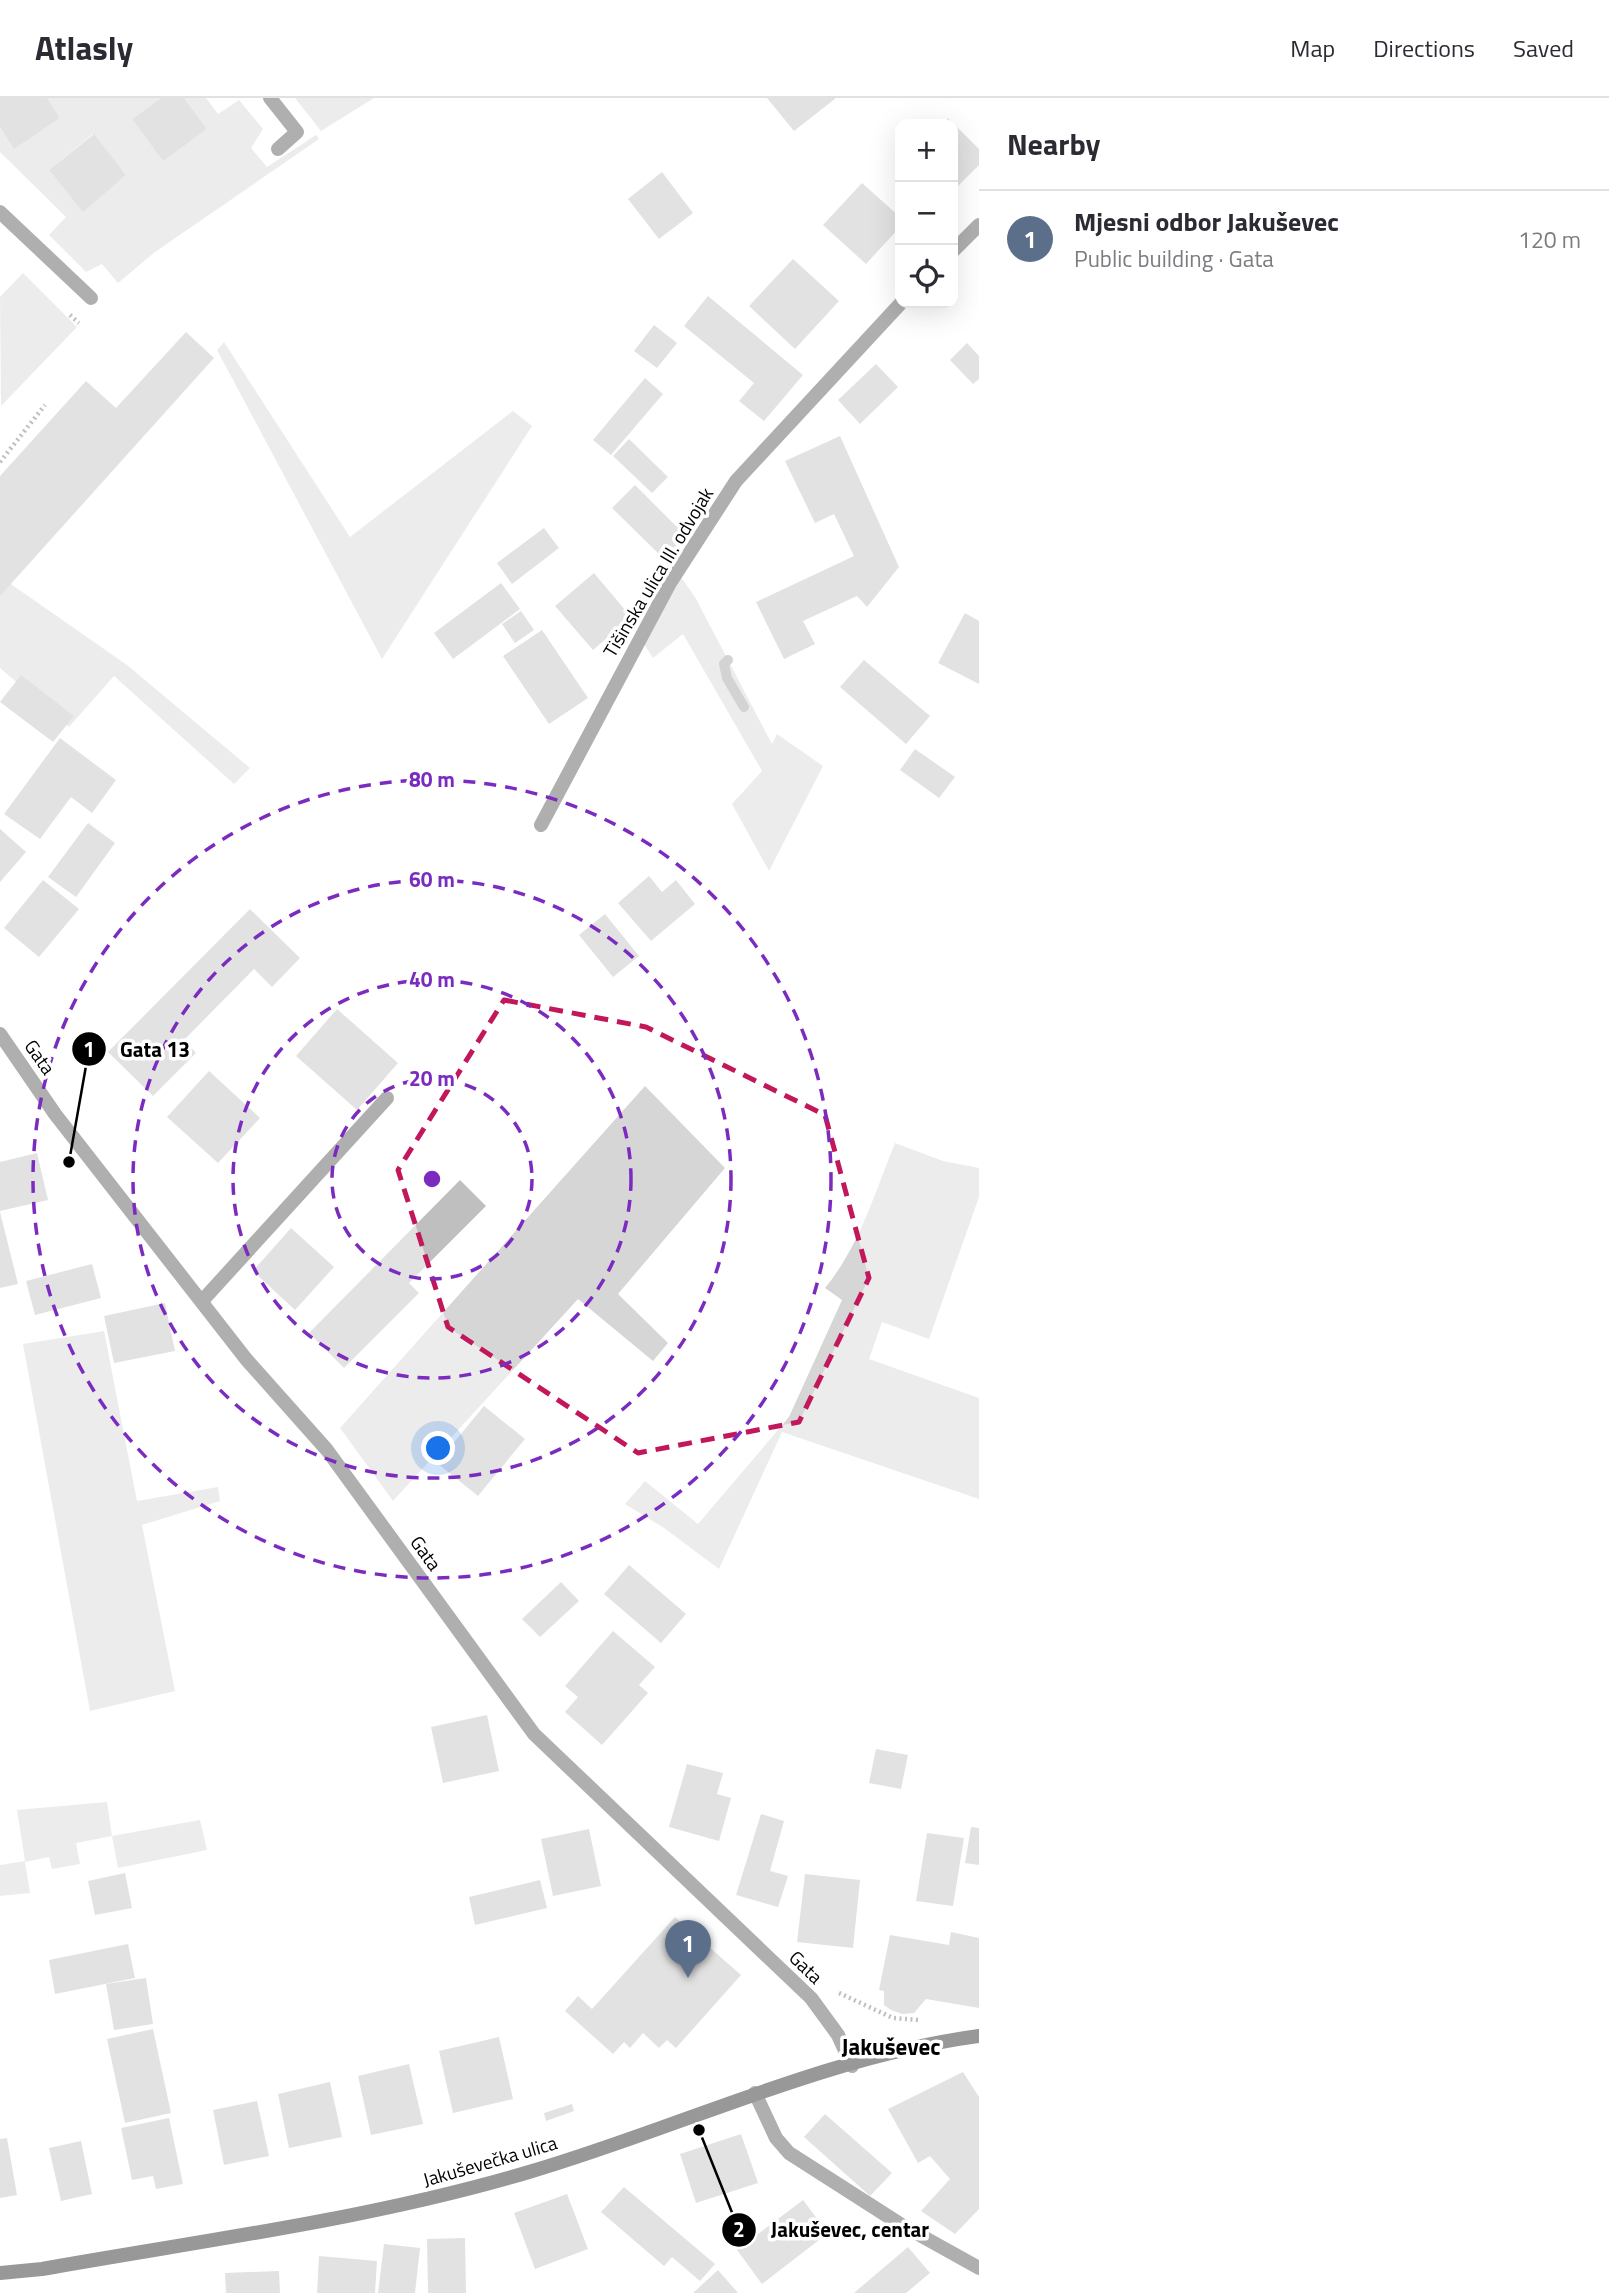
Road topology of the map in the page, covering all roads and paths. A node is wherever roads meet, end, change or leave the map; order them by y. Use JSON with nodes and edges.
{"nodes":[{"id":1,"x":270,"y":98,"type":"edge"},
{"id":2,"x":278,"y":149,"type":"dead end"},
{"id":3,"x":0,"y":212,"type":"edge"},
{"id":4,"x":979,"y":225,"type":"edge"},
{"id":5,"x":958,"y":246,"type":"edge"},
{"id":6,"x":91,"y":298,"type":"dead end"},
{"id":7,"x":896,"y":308,"type":"edge"},
{"id":8,"x":45,"y":405,"type":"dead end"},
{"id":9,"x":0,"y":462,"type":"edge"},
{"id":10,"x":541,"y":825,"type":"dead end"},
{"id":11,"x":0,"y":1034,"type":"edge"},
{"id":12,"x":387,"y":1098,"type":"dead end"},
{"id":13,"x":202,"y":1301,"type":"junction"},
{"id":14,"x":831,"y":1989,"type":"dead end"},
{"id":15,"x":931,"y":2021,"type":"dead end"},
{"id":16,"x":979,"y":2036,"type":"edge"},
{"id":17,"x":852,"y":2066,"type":"junction"},
{"id":18,"x":755,"y":2094,"type":"junction"},
{"id":19,"x":979,"y":2268,"type":"edge"},
{"id":20,"x":0,"y":2273,"type":"edge"}],
"edges":[{"from":1,"to":2,"type":"street"},
{"from":3,"to":6,"type":"street"},
{"from":4,"to":5,"type":"street"},
{"from":7,"to":10,"type":"street","name":"Tišinska ulica III. odvojak"},
{"from":8,"to":9,"type":"path"},
{"from":11,"to":13,"type":"street","name":"Gata"},
{"from":12,"to":13,"type":"street"},
{"from":13,"to":17,"type":"street","name":"Gata"},
{"from":14,"to":15,"type":"path"},
{"from":16,"to":17,"type":"main road","name":"Jakuševečka ulica"},
{"from":17,"to":18,"type":"main road","name":"Jakuševečka ulica"},
{"from":18,"to":19,"type":"street"},
{"from":18,"to":20,"type":"main road","name":"Jakuševečka ulica"}]}
